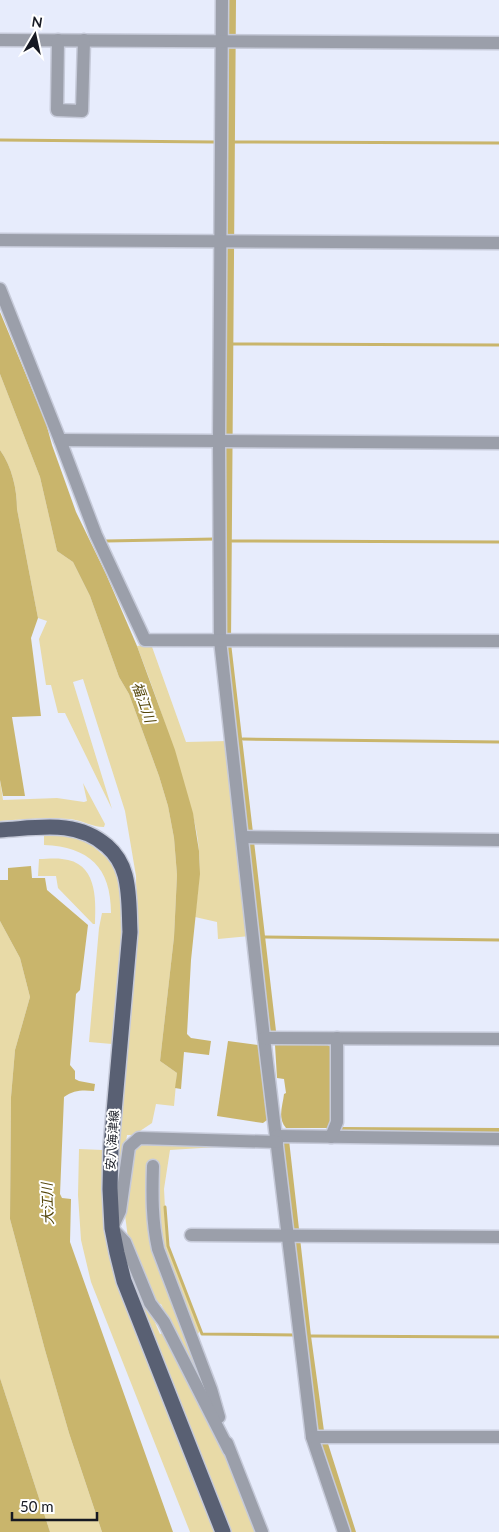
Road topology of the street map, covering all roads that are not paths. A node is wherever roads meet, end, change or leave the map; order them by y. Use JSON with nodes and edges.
{"nodes":[{"id":1,"x":222,"y":0,"type":"edge"},
{"id":2,"x":0,"y":40,"type":"edge"},
{"id":3,"x":58,"y":40,"type":"junction"},
{"id":4,"x":84,"y":40,"type":"junction"},
{"id":5,"x":228,"y":41,"type":"junction"},
{"id":6,"x":499,"y":43,"type":"edge"},
{"id":7,"x":0,"y":240,"type":"edge"},
{"id":8,"x":227,"y":241,"type":"junction"},
{"id":9,"x":499,"y":243,"type":"edge"},
{"id":10,"x":0,"y":289,"type":"edge"},
{"id":11,"x":60,"y":440,"type":"junction"},
{"id":12,"x":225,"y":441,"type":"junction"},
{"id":13,"x":499,"y":443,"type":"edge"},
{"id":14,"x":225,"y":640,"type":"junction"},
{"id":15,"x":499,"y":641,"type":"edge"},
{"id":16,"x":0,"y":830,"type":"edge"},
{"id":17,"x":247,"y":837,"type":"junction"},
{"id":18,"x":499,"y":840,"type":"edge"},
{"id":19,"x":272,"y":1038,"type":"junction"},
{"id":20,"x":337,"y":1038,"type":"junction"},
{"id":21,"x":499,"y":1039,"type":"edge"},
{"id":22,"x":334,"y":1130,"type":"junction"},
{"id":23,"x":277,"y":1139,"type":"junction"},
{"id":24,"x":499,"y":1139,"type":"edge"},
{"id":25,"x":153,"y":1166,"type":"dead end"},
{"id":26,"x":112,"y":1228,"type":"junction"},
{"id":27,"x":191,"y":1234,"type":"dead end"},
{"id":28,"x":294,"y":1236,"type":"junction"},
{"id":29,"x":499,"y":1237,"type":"edge"},
{"id":30,"x":318,"y":1437,"type":"junction"},
{"id":31,"x":499,"y":1438,"type":"edge"},
{"id":32,"x":229,"y":1450,"type":"junction"},
{"id":33,"x":223,"y":1532,"type":"edge"},
{"id":34,"x":262,"y":1532,"type":"edge"},
{"id":35,"x":344,"y":1532,"type":"edge"}],
"edges":[{"from":1,"to":5,"type":"street"},
{"from":2,"to":3,"type":"street"},
{"from":3,"to":4,"type":"street"},
{"from":3,"to":4,"type":"street"},
{"from":4,"to":5,"type":"street"},
{"from":5,"to":6,"type":"street"},
{"from":5,"to":8,"type":"street"},
{"from":7,"to":8,"type":"street"},
{"from":8,"to":9,"type":"street"},
{"from":8,"to":12,"type":"street"},
{"from":10,"to":11,"type":"street"},
{"from":11,"to":12,"type":"street"},
{"from":11,"to":14,"type":"street"},
{"from":12,"to":13,"type":"street"},
{"from":12,"to":14,"type":"street"},
{"from":14,"to":15,"type":"street"},
{"from":14,"to":17,"type":"street"},
{"from":16,"to":26,"type":"main road","name":"安八海津線"},
{"from":17,"to":18,"type":"street"},
{"from":17,"to":19,"type":"street"},
{"from":19,"to":20,"type":"street"},
{"from":19,"to":23,"type":"street"},
{"from":20,"to":21,"type":"street"},
{"from":20,"to":22,"type":"street"},
{"from":22,"to":23,"type":"street"},
{"from":22,"to":24,"type":"street"},
{"from":23,"to":26,"type":"street"},
{"from":23,"to":28,"type":"street"},
{"from":25,"to":32,"type":"street"},
{"from":26,"to":32,"type":"street"},
{"from":26,"to":33,"type":"main road","name":"安八海津線"},
{"from":27,"to":28,"type":"street"},
{"from":28,"to":29,"type":"street"},
{"from":28,"to":30,"type":"street"},
{"from":30,"to":31,"type":"street"},
{"from":30,"to":35,"type":"street"},
{"from":32,"to":34,"type":"street"}]}
